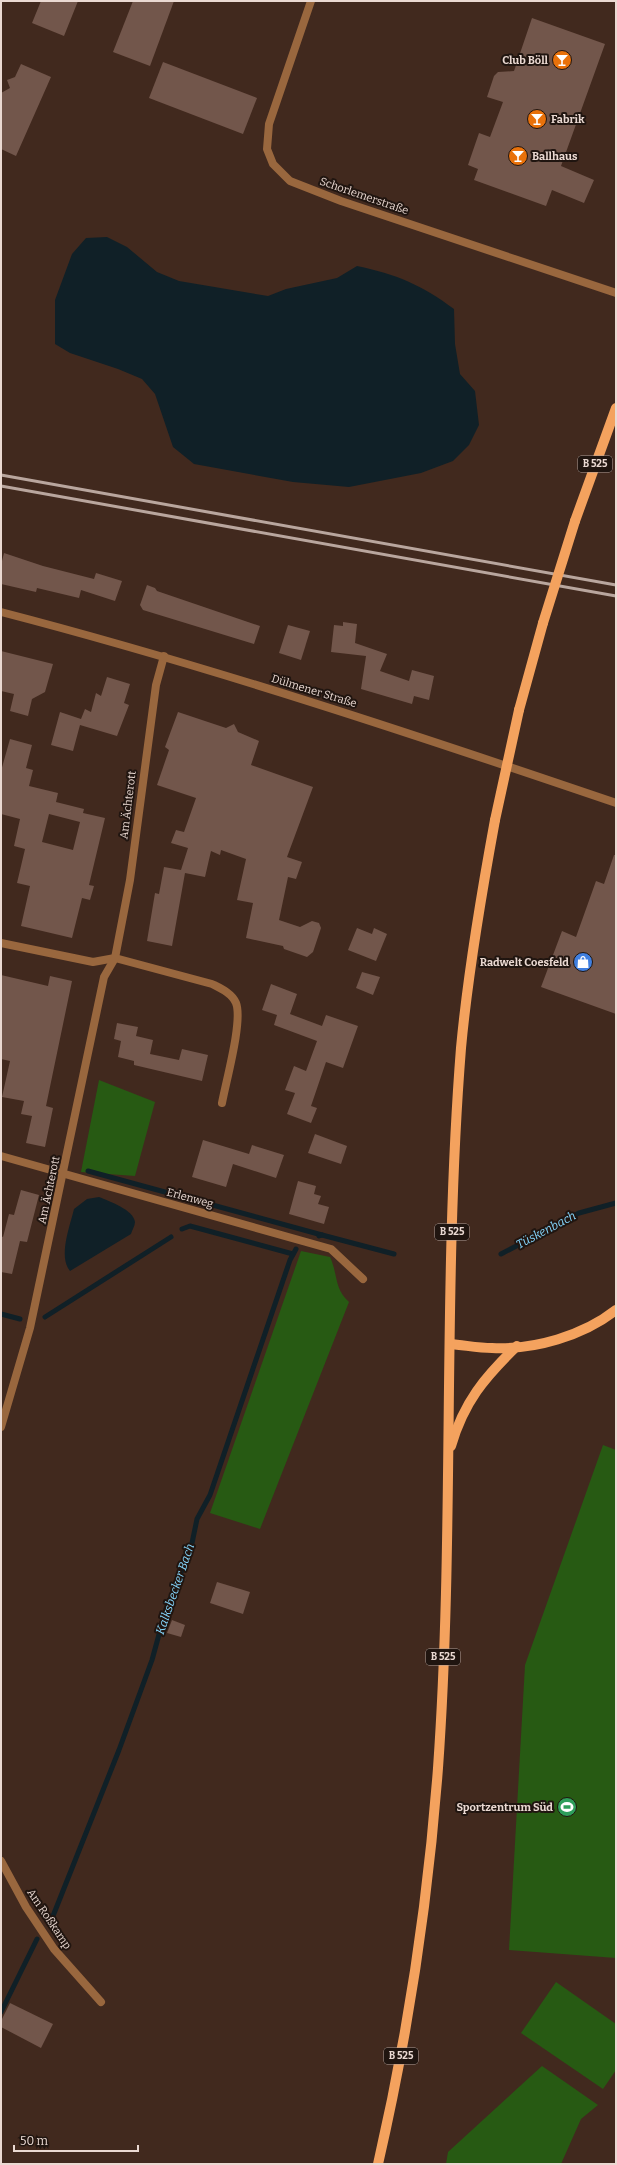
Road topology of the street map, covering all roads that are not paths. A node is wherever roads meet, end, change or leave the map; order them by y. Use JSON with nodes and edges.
{"nodes":[{"id":1,"x":311,"y":1,"type":"edge"},
{"id":2,"x":616,"y":293,"type":"edge"},
{"id":3,"x":616,"y":408,"type":"edge"},
{"id":4,"x":1,"y":612,"type":"edge"},
{"id":5,"x":164,"y":656,"type":"junction"},
{"id":6,"x":616,"y":803,"type":"edge"},
{"id":7,"x":1,"y":943,"type":"edge"},
{"id":8,"x":115,"y":958,"type":"junction"},
{"id":9,"x":222,"y":1104,"type":"dead end"},
{"id":10,"x":1,"y":1156,"type":"edge"},
{"id":11,"x":63,"y":1174,"type":"junction"},
{"id":12,"x":363,"y":1279,"type":"dead end"},
{"id":13,"x":616,"y":1310,"type":"edge"},
{"id":14,"x":450,"y":1344,"type":"junction"},
{"id":15,"x":517,"y":1346,"type":"junction"},
{"id":16,"x":1,"y":1427,"type":"edge"},
{"id":17,"x":447,"y":1458,"type":"junction"},
{"id":18,"x":1,"y":1861,"type":"edge"},
{"id":19,"x":101,"y":2002,"type":"dead end"},
{"id":20,"x":378,"y":2164,"type":"edge"}],
"edges":[{"from":1,"to":2,"type":"street","name":"Schorlemerstraße"},
{"from":3,"to":14,"type":"main road","number":"B 525","bridge":true},
{"from":4,"to":5,"type":"street","name":"Dülmener Straße"},
{"from":5,"to":6,"type":"street","name":"Dülmener Straße"},
{"from":5,"to":8,"type":"street","name":"Am Ächterott"},
{"from":7,"to":8,"type":"street"},
{"from":8,"to":9,"type":"street"},
{"from":8,"to":11,"type":"street","name":"Am Ächterott"},
{"from":10,"to":11,"type":"street","name":"Erlenweg"},
{"from":11,"to":12,"type":"street","name":"Erlenweg"},
{"from":11,"to":16,"type":"street","name":"Am Ächterott"},
{"from":13,"to":15,"type":"main road"},
{"from":14,"to":15,"type":"main road"},
{"from":14,"to":17,"type":"main road","number":"B 525"},
{"from":15,"to":17,"type":"main road"},
{"from":17,"to":20,"type":"main road","number":"B 525"},
{"from":18,"to":19,"type":"street","name":"Am Roßkamp"}]}
